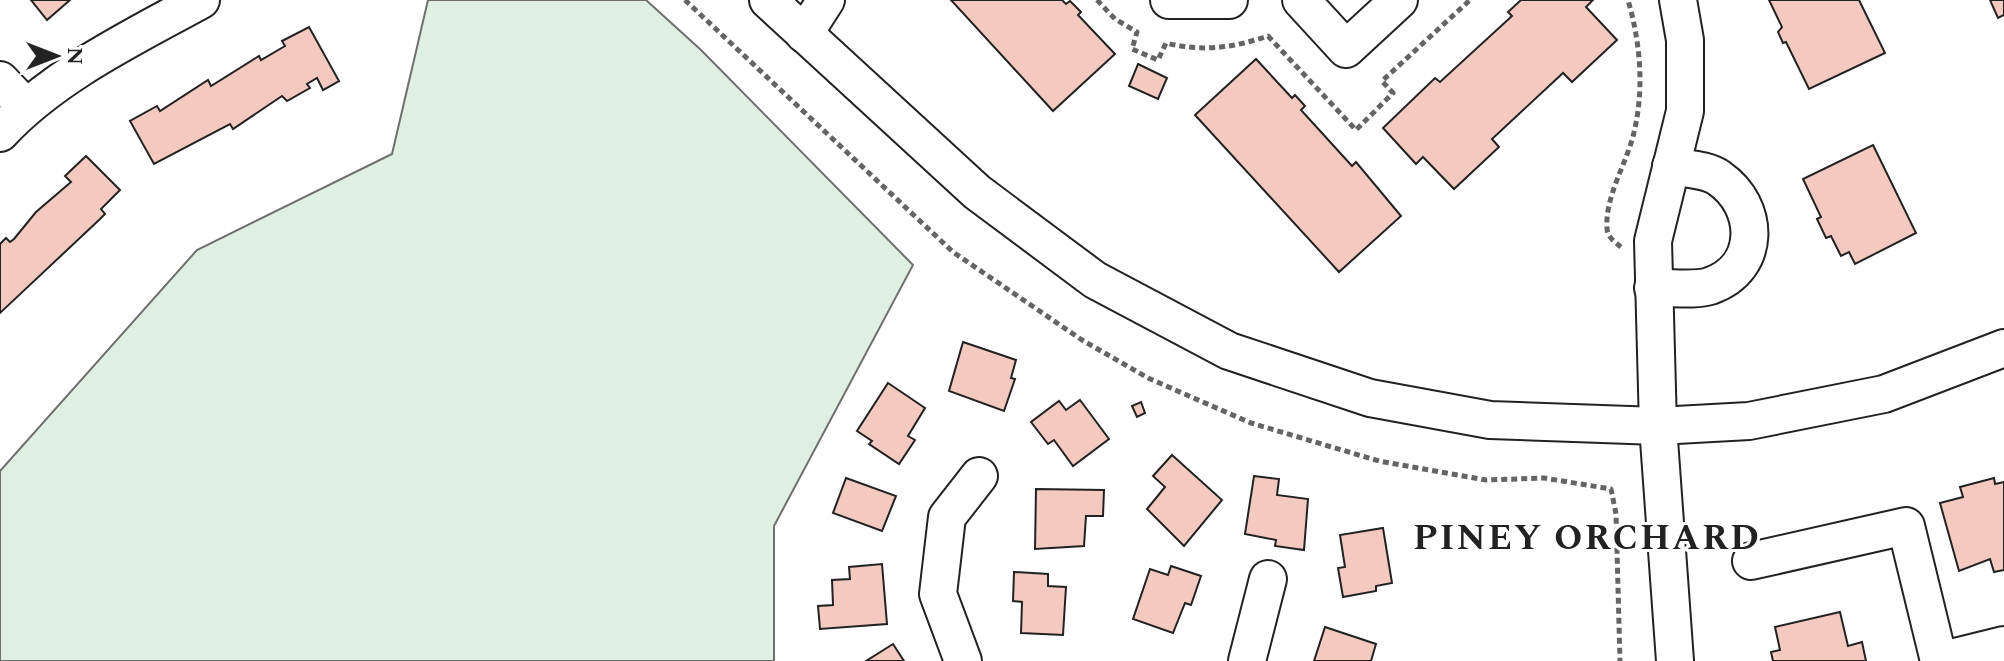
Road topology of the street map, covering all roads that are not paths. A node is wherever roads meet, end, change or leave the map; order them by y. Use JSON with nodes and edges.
{"nodes":[{"id":1,"x":201,"y":0,"type":"edge"},
{"id":2,"x":768,"y":0,"type":"edge"},
{"id":3,"x":826,"y":0,"type":"edge"},
{"id":4,"x":1169,"y":0,"type":"edge"},
{"id":5,"x":1229,"y":0,"type":"edge"},
{"id":6,"x":1301,"y":0,"type":"edge"},
{"id":7,"x":1399,"y":0,"type":"edge"},
{"id":8,"x":1678,"y":0,"type":"edge"},
{"id":9,"x":804,"y":34,"type":"junction"},
{"id":10,"x":0,"y":80,"type":"edge"},
{"id":11,"x":25,"y":106,"type":"junction"},
{"id":12,"x":0,"y":133,"type":"edge"},
{"id":13,"x":1671,"y":166,"type":"junction"},
{"id":14,"x":1653,"y":288,"type":"junction"},
{"id":15,"x":2004,"y":348,"type":"edge"},
{"id":16,"x":1658,"y":426,"type":"junction"},
{"id":17,"x":979,"y":476,"type":"dead end"},
{"id":18,"x":1751,"y":561,"type":"dead end"},
{"id":19,"x":1268,"y":579,"type":"dead end"},
{"id":20,"x":2004,"y":645,"type":"edge"},
{"id":21,"x":963,"y":661,"type":"edge"},
{"id":22,"x":1247,"y":661,"type":"edge"},
{"id":23,"x":1675,"y":661,"type":"edge"},
{"id":24,"x":1939,"y":661,"type":"edge"}],
"edges":[{"from":1,"to":11,"type":"street"},
{"from":2,"to":9,"type":"street"},
{"from":3,"to":9,"type":"street"},
{"from":4,"to":5,"type":"street"},
{"from":6,"to":7,"type":"street"},
{"from":8,"to":13,"type":"street"},
{"from":9,"to":16,"type":"street"},
{"from":10,"to":11,"type":"street"},
{"from":11,"to":12,"type":"street"},
{"from":13,"to":14,"type":"street"},
{"from":13,"to":14,"type":"street"},
{"from":14,"to":16,"type":"street"},
{"from":15,"to":16,"type":"street"},
{"from":16,"to":23,"type":"street"},
{"from":17,"to":21,"type":"street"},
{"from":18,"to":24,"type":"street"},
{"from":19,"to":22,"type":"street"},
{"from":20,"to":24,"type":"street"}]}
